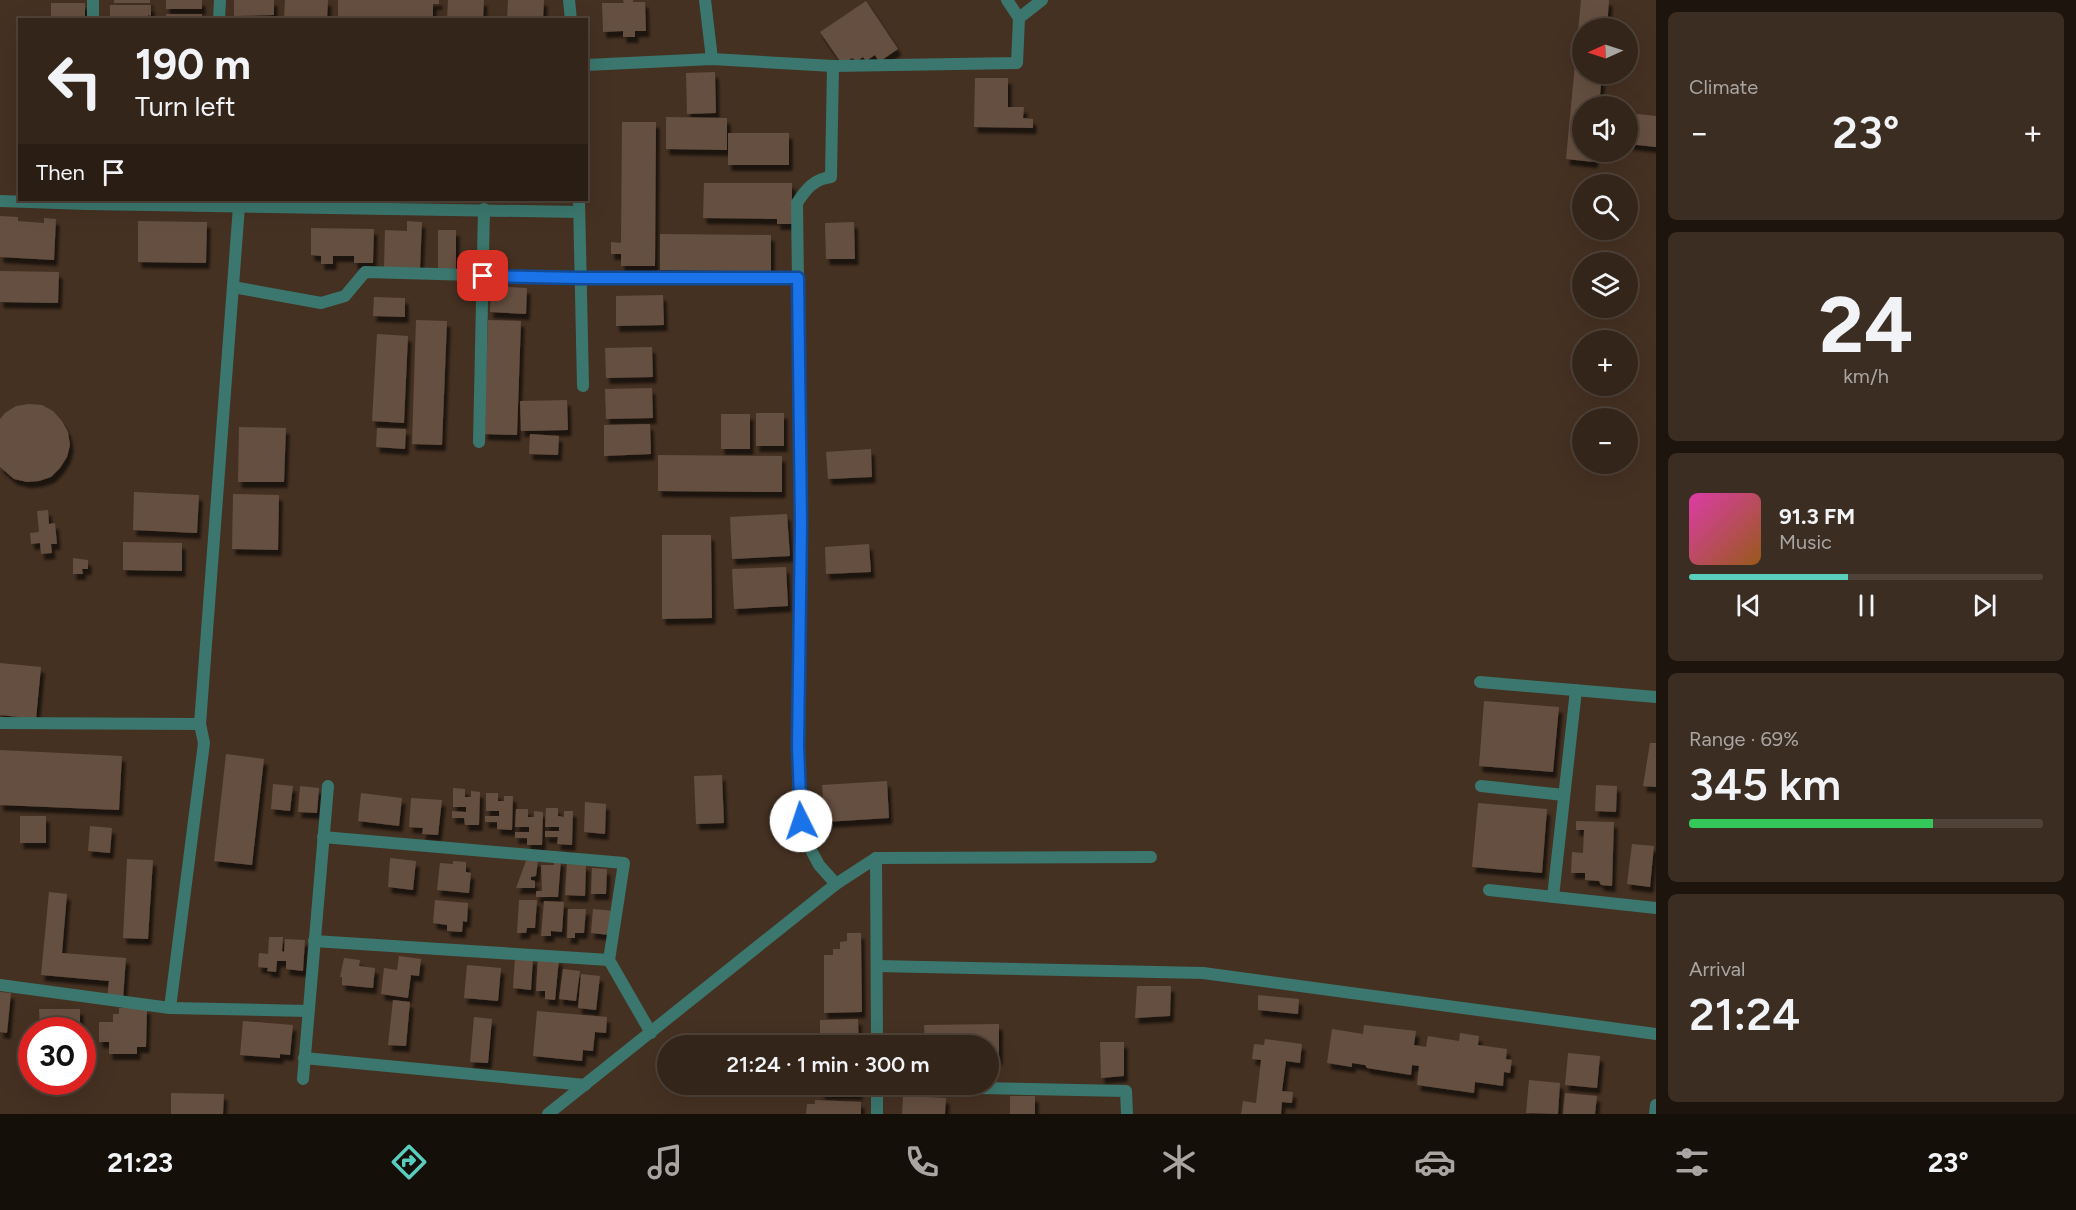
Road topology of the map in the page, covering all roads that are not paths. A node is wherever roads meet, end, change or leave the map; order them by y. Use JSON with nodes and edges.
{"nodes":[{"id":1,"x":93,"y":0,"type":"edge"},
{"id":2,"x":220,"y":0,"type":"edge"},
{"id":3,"x":569,"y":0,"type":"edge"},
{"id":4,"x":705,"y":0,"type":"edge"},
{"id":5,"x":1007,"y":0,"type":"edge"},
{"id":6,"x":1042,"y":0,"type":"edge"},
{"id":7,"x":93,"y":18,"type":"edge"},
{"id":8,"x":219,"y":18,"type":"edge"},
{"id":9,"x":571,"y":18,"type":"edge"},
{"id":10,"x":1019,"y":18,"type":"junction"},
{"id":11,"x":711,"y":59,"type":"junction"},
{"id":12,"x":588,"y":65,"type":"edge"},
{"id":13,"x":833,"y":66,"type":"junction"},
{"id":14,"x":0,"y":201,"type":"edge"},
{"id":15,"x":87,"y":202,"type":"edge"},
{"id":16,"x":214,"y":202,"type":"edge"},
{"id":17,"x":417,"y":204,"type":"edge"},
{"id":18,"x":239,"y":206,"type":"junction"},
{"id":19,"x":579,"y":206,"type":"edge"},
{"id":20,"x":484,"y":209,"type":"junction"},
{"id":21,"x":483,"y":276,"type":"junction"},
{"id":22,"x":580,"y":278,"type":"junction"},
{"id":23,"x":798,"y":278,"type":"junction"},
{"id":24,"x":233,"y":287,"type":"junction"},
{"id":25,"x":583,"y":386,"type":"dead end"},
{"id":26,"x":479,"y":442,"type":"dead end"},
{"id":27,"x":1480,"y":682,"type":"dead end"},
{"id":28,"x":1576,"y":690,"type":"junction"},
{"id":29,"x":1656,"y":697,"type":"edge"},
{"id":30,"x":0,"y":723,"type":"edge"},
{"id":31,"x":200,"y":724,"type":"junction"},
{"id":32,"x":328,"y":786,"type":"dead end"},
{"id":33,"x":1481,"y":786,"type":"dead end"},
{"id":34,"x":1564,"y":795,"type":"junction"},
{"id":35,"x":323,"y":837,"type":"junction"},
{"id":36,"x":1151,"y":857,"type":"dead end"},
{"id":37,"x":876,"y":858,"type":"junction"},
{"id":38,"x":836,"y":884,"type":"junction"},
{"id":39,"x":1490,"y":890,"type":"dead end"},
{"id":40,"x":1553,"y":897,"type":"junction"},
{"id":41,"x":1656,"y":908,"type":"edge"},
{"id":42,"x":314,"y":941,"type":"junction"},
{"id":43,"x":609,"y":960,"type":"junction"},
{"id":44,"x":877,"y":966,"type":"junction"},
{"id":45,"x":0,"y":985,"type":"edge"},
{"id":46,"x":170,"y":1008,"type":"junction"},
{"id":47,"x":308,"y":1011,"type":"junction"},
{"id":48,"x":651,"y":1033,"type":"junction"},
{"id":49,"x":1656,"y":1034,"type":"edge"},
{"id":50,"x":877,"y":1035,"type":"edge"},
{"id":51,"x":304,"y":1058,"type":"junction"},
{"id":52,"x":303,"y":1079,"type":"dead end"},
{"id":53,"x":585,"y":1085,"type":"junction"},
{"id":54,"x":999,"y":1088,"type":"edge"},
{"id":55,"x":877,"y":1095,"type":"edge"},
{"id":56,"x":1656,"y":1105,"type":"edge"},
{"id":57,"x":548,"y":1114,"type":"edge"},
{"id":58,"x":877,"y":1114,"type":"edge"},
{"id":59,"x":1127,"y":1114,"type":"edge"},
{"id":60,"x":1655,"y":1114,"type":"edge"}],
"edges":[{"from":1,"to":7,"type":"street"},
{"from":2,"to":8,"type":"street"},
{"from":3,"to":9,"type":"street"},
{"from":4,"to":11,"type":"street"},
{"from":5,"to":10,"type":"street"},
{"from":6,"to":10,"type":"street"},
{"from":10,"to":13,"type":"street"},
{"from":11,"to":12,"type":"street"},
{"from":11,"to":13,"type":"street"},
{"from":13,"to":23,"type":"street"},
{"from":14,"to":15,"type":"street"},
{"from":15,"to":16,"type":"street"},
{"from":16,"to":18,"type":"street"},
{"from":17,"to":18,"type":"street"},
{"from":17,"to":20,"type":"street"},
{"from":18,"to":24,"type":"street"},
{"from":19,"to":20,"type":"street"},
{"from":19,"to":22,"type":"street"},
{"from":20,"to":21,"type":"street"},
{"from":21,"to":22,"type":"street"},
{"from":21,"to":24,"type":"street"},
{"from":21,"to":26,"type":"street"},
{"from":22,"to":23,"type":"street"},
{"from":22,"to":25,"type":"street"},
{"from":23,"to":38,"type":"street"},
{"from":24,"to":31,"type":"street"},
{"from":27,"to":28,"type":"street"},
{"from":28,"to":29,"type":"street"},
{"from":28,"to":34,"type":"street"},
{"from":30,"to":31,"type":"street"},
{"from":31,"to":46,"type":"street"},
{"from":32,"to":35,"type":"street"},
{"from":33,"to":34,"type":"street"},
{"from":34,"to":40,"type":"street"},
{"from":35,"to":42,"type":"street"},
{"from":35,"to":43,"type":"street"},
{"from":36,"to":37,"type":"street"},
{"from":37,"to":38,"type":"street"},
{"from":37,"to":44,"type":"street"},
{"from":38,"to":48,"type":"street"},
{"from":39,"to":40,"type":"street"},
{"from":40,"to":41,"type":"street"},
{"from":42,"to":43,"type":"street"},
{"from":42,"to":47,"type":"street"},
{"from":43,"to":48,"type":"street"},
{"from":44,"to":49,"type":"street"},
{"from":44,"to":50,"type":"street"},
{"from":45,"to":46,"type":"street"},
{"from":46,"to":47,"type":"street"},
{"from":47,"to":51,"type":"street"},
{"from":48,"to":53,"type":"street"},
{"from":51,"to":52,"type":"street"},
{"from":51,"to":53,"type":"street"},
{"from":53,"to":57,"type":"street"},
{"from":54,"to":59,"type":"street"},
{"from":55,"to":58,"type":"street"},
{"from":56,"to":60,"type":"street"}]}
